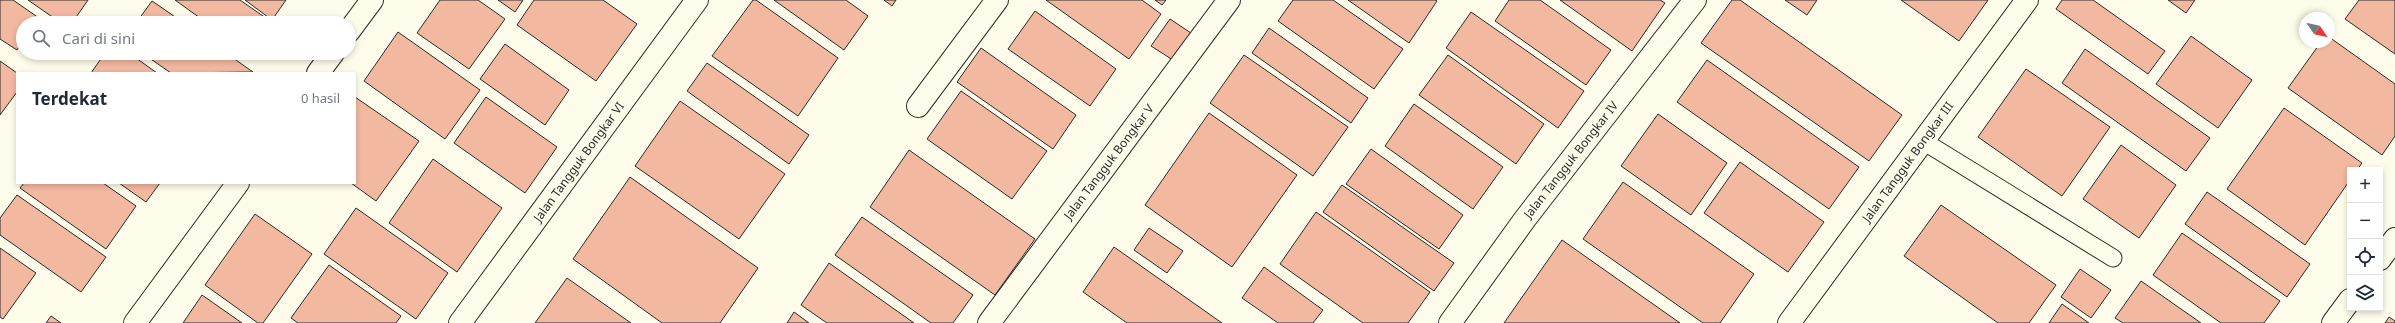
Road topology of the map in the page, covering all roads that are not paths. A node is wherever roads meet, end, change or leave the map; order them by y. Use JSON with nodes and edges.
{"nodes":[{"id":1,"x":372,"y":0,"type":"edge"},
{"id":2,"x":698,"y":0,"type":"edge"},
{"id":3,"x":997,"y":0,"type":"edge"},
{"id":4,"x":1229,"y":0,"type":"edge"},
{"id":5,"x":1695,"y":0,"type":"edge"},
{"id":6,"x":2026,"y":0,"type":"edge"},
{"id":7,"x":356,"y":22,"type":"edge"},
{"id":8,"x":328,"y":60,"type":"edge"},
{"id":9,"x":319,"y":72,"type":"edge"},
{"id":10,"x":918,"y":106,"type":"dead end"},
{"id":11,"x":1923,"y":141,"type":"junction"},
{"id":12,"x":237,"y":184,"type":"edge"},
{"id":13,"x":2395,"y":239,"type":"edge"},
{"id":14,"x":2383,"y":255,"type":"edge"},
{"id":15,"x":2113,"y":258,"type":"dead end"},
{"id":16,"x":2347,"y":304,"type":"edge"},
{"id":17,"x":135,"y":323,"type":"edge"},
{"id":18,"x":460,"y":323,"type":"edge"},
{"id":19,"x":989,"y":323,"type":"edge"},
{"id":20,"x":1450,"y":323,"type":"edge"},
{"id":21,"x":1789,"y":323,"type":"edge"},
{"id":22,"x":2333,"y":323,"type":"edge"}],
"edges":[{"from":1,"to":7,"type":"street"},
{"from":2,"to":18,"type":"street","name":"Jalan Tangguk Bongkar VI"},
{"from":3,"to":10,"type":"street"},
{"from":4,"to":19,"type":"street","name":"Jalan Tangguk Bongkar V"},
{"from":5,"to":20,"type":"street","name":"Jalan Tangguk Bongkar IV"},
{"from":6,"to":11,"type":"street","name":"Jalan Tangguk Bongkar III"},
{"from":8,"to":9,"type":"street"},
{"from":11,"to":15,"type":"lane"},
{"from":11,"to":21,"type":"street","name":"Jalan Tangguk Bongkar III"},
{"from":12,"to":17,"type":"street"},
{"from":13,"to":14,"type":"street"},
{"from":16,"to":22,"type":"street"}]}
